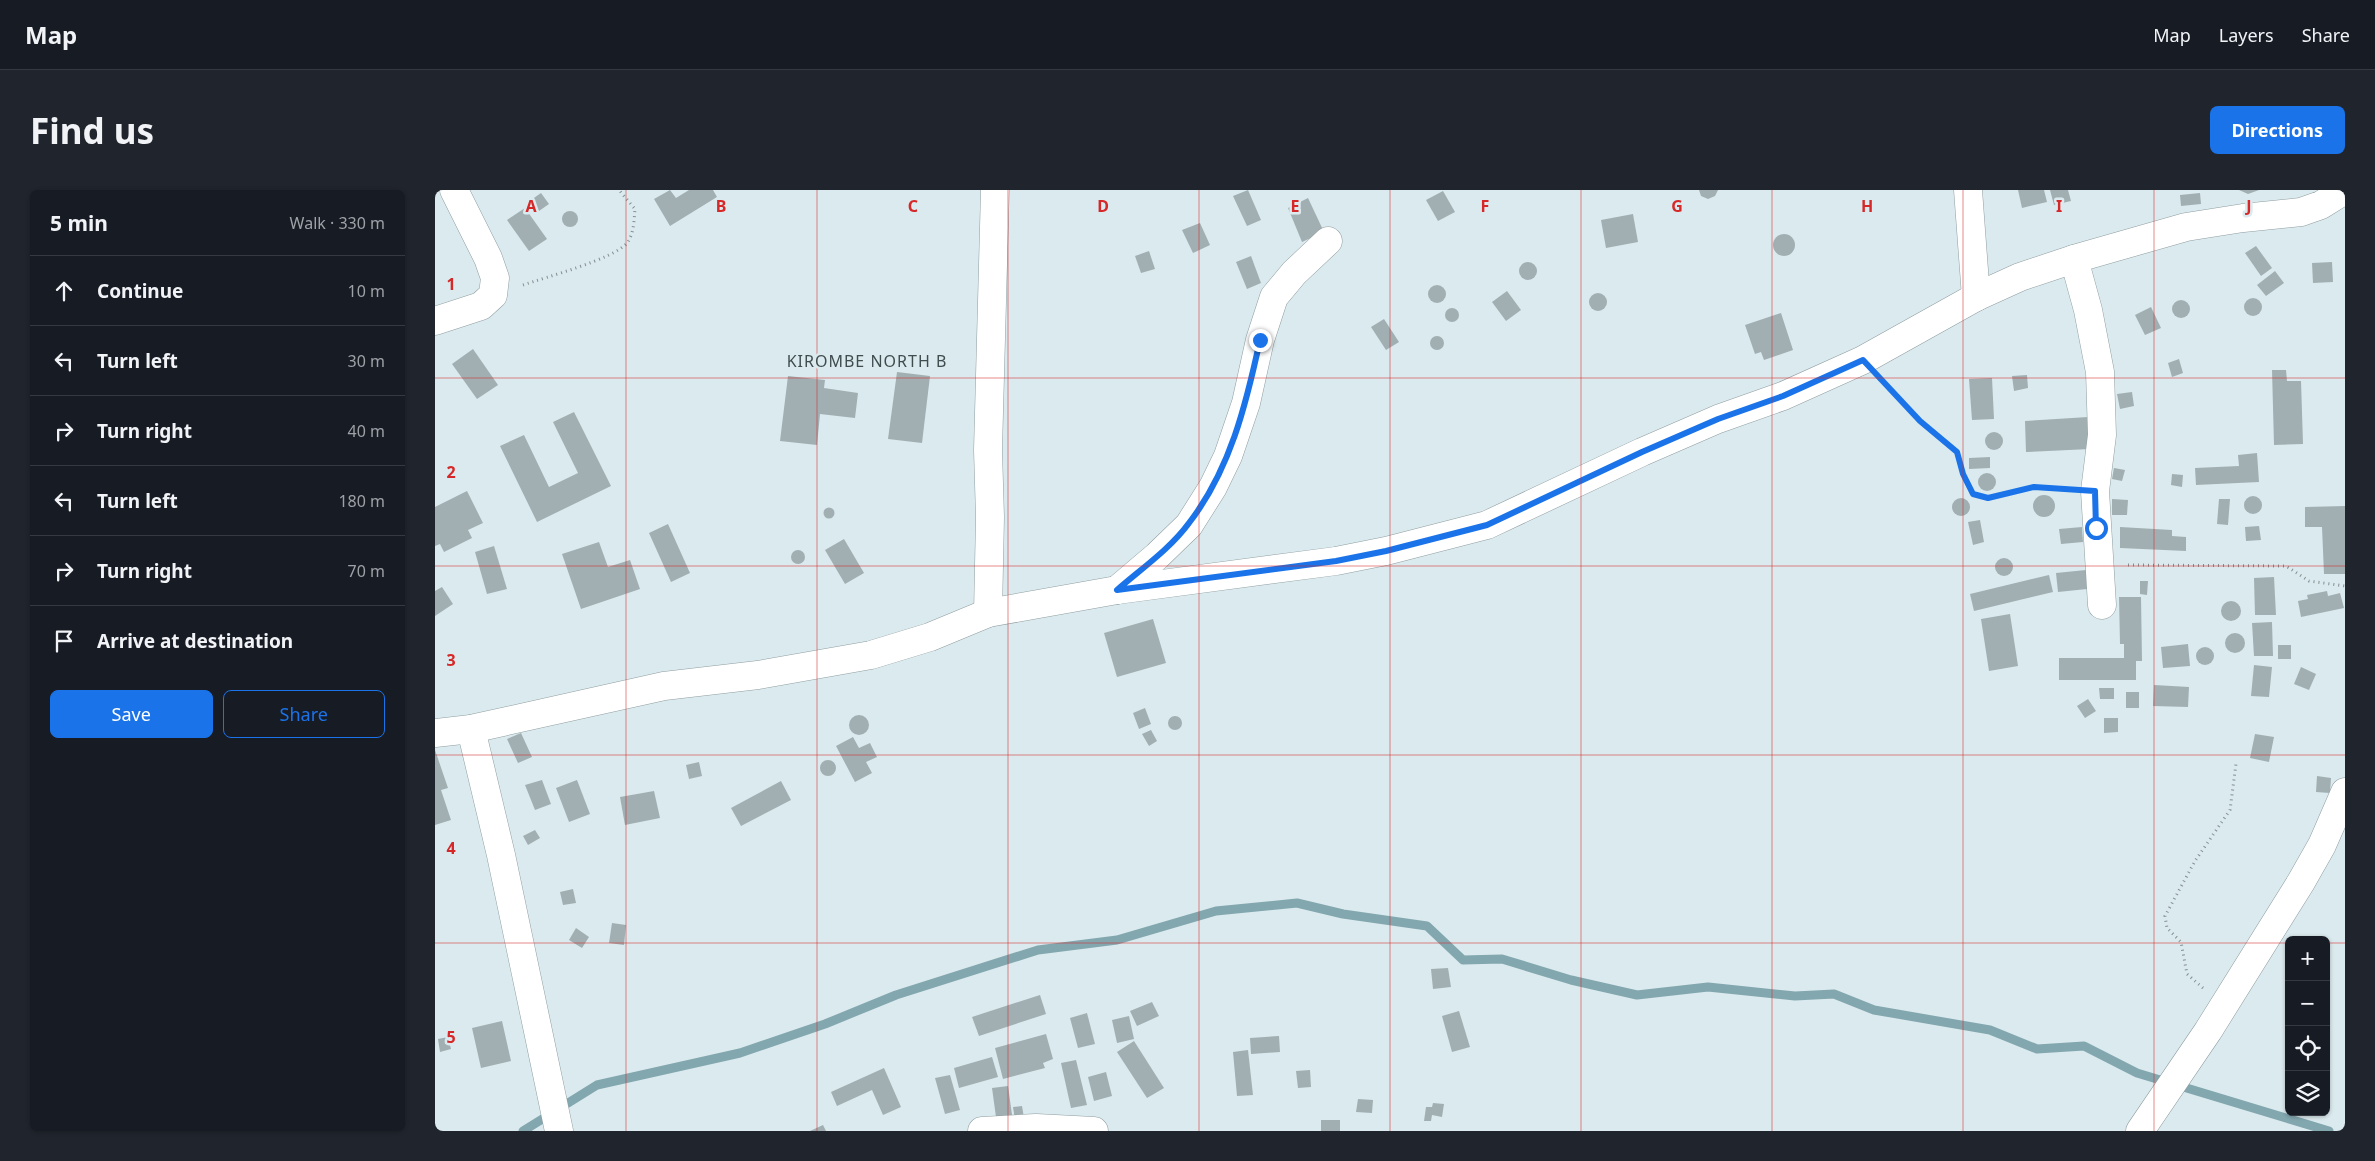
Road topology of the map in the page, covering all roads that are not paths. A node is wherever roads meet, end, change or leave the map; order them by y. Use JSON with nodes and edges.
{"nodes":[{"id":1,"x":455,"y":190,"type":"edge"},
{"id":2,"x":995,"y":190,"type":"edge"},
{"id":3,"x":1968,"y":190,"type":"edge"},
{"id":4,"x":2344,"y":196,"type":"edge"},
{"id":5,"x":1328,"y":241,"type":"dead end"},
{"id":6,"x":2074,"y":259,"type":"junction"},
{"id":7,"x":1976,"y":297,"type":"junction"},
{"id":8,"x":435,"y":321,"type":"edge"},
{"id":9,"x":1117,"y":590,"type":"junction"},
{"id":10,"x":2102,"y":604,"type":"dead end"},
{"id":11,"x":988,"y":613,"type":"junction"},
{"id":12,"x":447,"y":726,"type":"edge"},
{"id":13,"x":2345,"y":792,"type":"edge"},
{"id":14,"x":559,"y":1131,"type":"edge"},
{"id":15,"x":982,"y":1131,"type":"edge"},
{"id":16,"x":1094,"y":1131,"type":"edge"},
{"id":17,"x":2140,"y":1131,"type":"edge"}],
"edges":[{"from":1,"to":8,"type":"street"},
{"from":2,"to":11,"type":"street"},
{"from":3,"to":7,"type":"street"},
{"from":4,"to":6,"type":"street"},
{"from":5,"to":9,"type":"street"},
{"from":6,"to":7,"type":"street"},
{"from":6,"to":10,"type":"street"},
{"from":7,"to":9,"type":"street"},
{"from":9,"to":11,"type":"street"},
{"from":11,"to":12,"type":"street"},
{"from":12,"to":14,"type":"street"},
{"from":13,"to":17,"type":"street"},
{"from":15,"to":16,"type":"street"}]}
